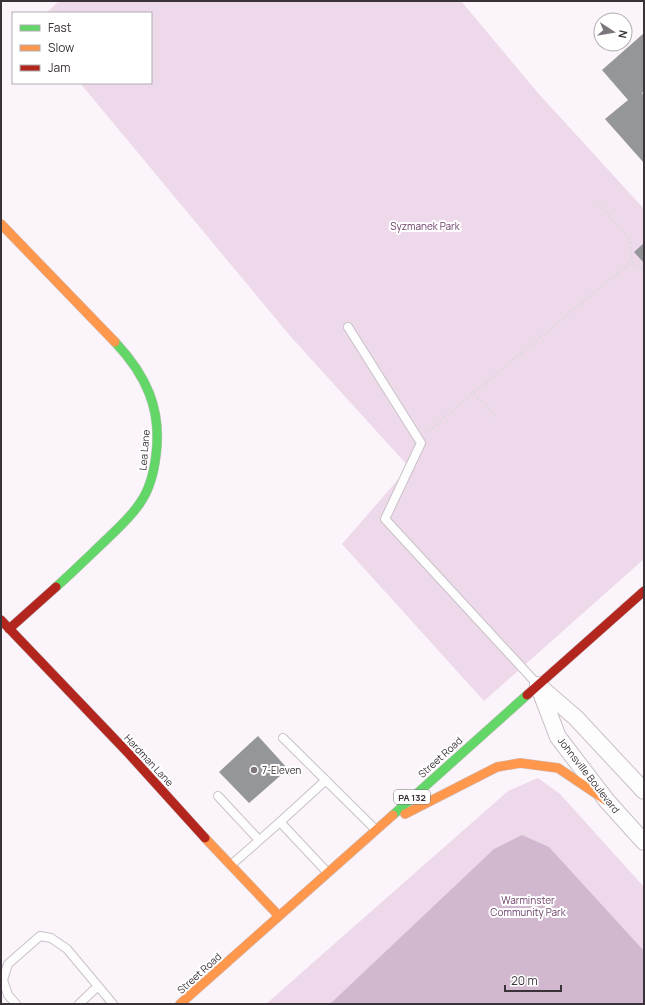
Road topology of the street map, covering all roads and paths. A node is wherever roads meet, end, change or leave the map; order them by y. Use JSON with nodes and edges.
{"nodes":[{"id":1,"x":599,"y":203,"type":"dead end"},
{"id":2,"x":1,"y":224,"type":"edge"},
{"id":3,"x":632,"y":261,"type":"junction"},
{"id":4,"x":644,"y":270,"type":"edge"},
{"id":5,"x":348,"y":327,"type":"dead end"},
{"id":6,"x":474,"y":393,"type":"junction"},
{"id":7,"x":496,"y":418,"type":"dead end"},
{"id":8,"x":420,"y":441,"type":"junction"},
{"id":9,"x":644,"y":591,"type":"edge"},
{"id":10,"x":1,"y":620,"type":"edge"},
{"id":11,"x":9,"y":629,"type":"junction"},
{"id":12,"x":538,"y":685,"type":"junction"},
{"id":13,"x":283,"y":738,"type":"dead end"},
{"id":14,"x":326,"y":780,"type":"junction"},
{"id":15,"x":644,"y":791,"type":"edge"},
{"id":16,"x":218,"y":796,"type":"dead end"},
{"id":17,"x":607,"y":800,"type":"junction"},
{"id":18,"x":280,"y":822,"type":"junction"},
{"id":19,"x":376,"y":830,"type":"junction"},
{"id":20,"x":259,"y":840,"type":"junction"},
{"id":21,"x":644,"y":842,"type":"edge"},
{"id":22,"x":231,"y":865,"type":"junction"},
{"id":23,"x":328,"y":872,"type":"junction"},
{"id":24,"x":279,"y":916,"type":"junction"},
{"id":25,"x":98,"y":986,"type":"junction"},
{"id":26,"x":16,"y":1004,"type":"edge"},
{"id":27,"x":79,"y":1004,"type":"edge"},
{"id":28,"x":113,"y":1004,"type":"edge"},
{"id":29,"x":180,"y":1004,"type":"edge"}],
"edges":[{"from":1,"to":3,"type":"path"},
{"from":2,"to":11,"type":"street","name":"Lea Lane"},
{"from":3,"to":4,"type":"path"},
{"from":3,"to":6,"type":"path"},
{"from":5,"to":8,"type":"lane"},
{"from":6,"to":7,"type":"path"},
{"from":6,"to":8,"type":"path"},
{"from":8,"to":12,"type":"lane"},
{"from":9,"to":12,"type":"street","name":"Street Road","number":"PA 132"},
{"from":10,"to":11,"type":"street","name":"Hardman Lane"},
{"from":11,"to":22,"type":"street","name":"Hardman Lane"},
{"from":12,"to":15,"type":"street"},
{"from":12,"to":17,"type":"street","name":"Johnsville Boulevard"},
{"from":12,"to":19,"type":"street","name":"Street Road","number":"PA 132"},
{"from":13,"to":14,"type":"lane"},
{"from":14,"to":18,"type":"lane"},
{"from":14,"to":19,"type":"lane"},
{"from":16,"to":20,"type":"lane"},
{"from":17,"to":19,"type":"street"},
{"from":17,"to":21,"type":"street","name":"Johnsville Boulevard"},
{"from":18,"to":20,"type":"lane"},
{"from":18,"to":23,"type":"lane"},
{"from":19,"to":23,"type":"street","name":"Street Road","number":"PA 132"},
{"from":20,"to":22,"type":"lane"},
{"from":22,"to":24,"type":"street","name":"Hardman Lane"},
{"from":23,"to":24,"type":"street","name":"Street Road","number":"PA 132"},
{"from":24,"to":29,"type":"street","name":"Street Road","number":"PA 132"},
{"from":25,"to":26,"type":"lane"},
{"from":25,"to":27,"type":"lane"},
{"from":25,"to":28,"type":"lane"}]}
